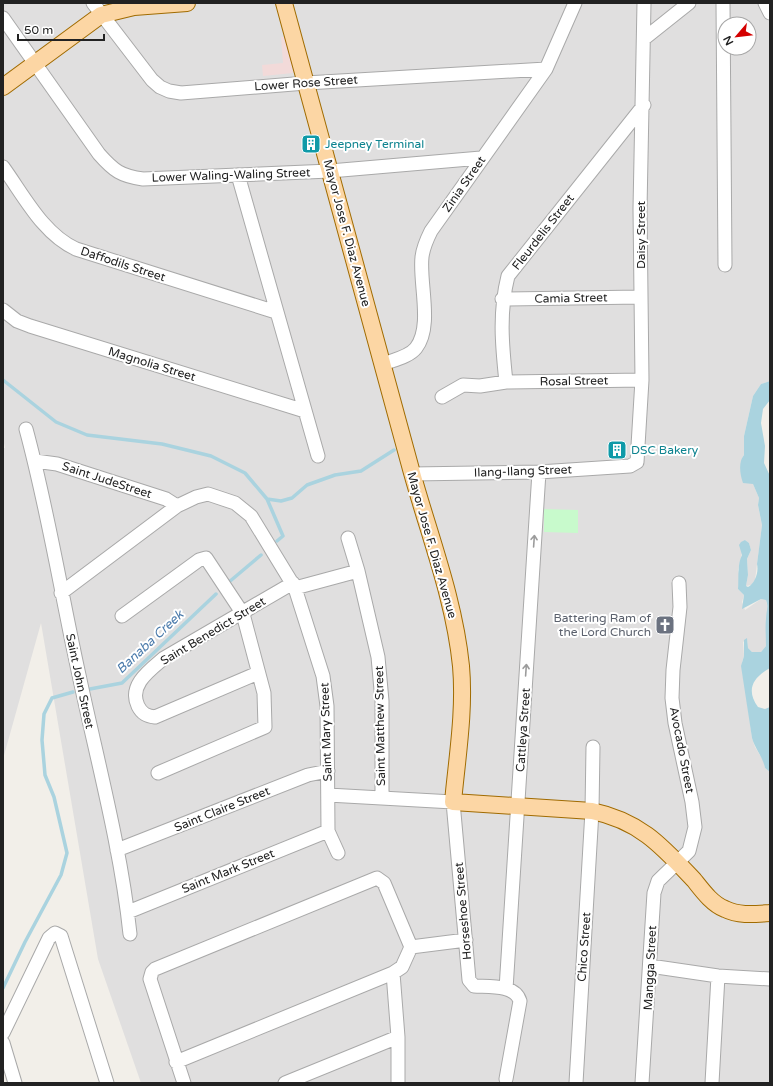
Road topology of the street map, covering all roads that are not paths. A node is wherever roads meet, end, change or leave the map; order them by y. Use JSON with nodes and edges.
{"nodes":[{"id":1,"x":187,"y":3,"type":"edge"},
{"id":2,"x":284,"y":3,"type":"edge"},
{"id":3,"x":575,"y":3,"type":"edge"},
{"id":4,"x":644,"y":3,"type":"edge"},
{"id":5,"x":689,"y":3,"type":"edge"},
{"id":6,"x":723,"y":3,"type":"edge"},
{"id":7,"x":765,"y":3,"type":"edge"},
{"id":8,"x":97,"y":9,"type":"edge"},
{"id":9,"x":770,"y":13,"type":"edge"},
{"id":10,"x":3,"y":18,"type":"edge"},
{"id":11,"x":645,"y":38,"type":"junction"},
{"id":12,"x":36,"y":63,"type":"junction"},
{"id":13,"x":546,"y":69,"type":"junction"},
{"id":14,"x":306,"y":83,"type":"junction"},
{"id":15,"x":3,"y":87,"type":"edge"},
{"id":16,"x":644,"y":105,"type":"junction"},
{"id":17,"x":482,"y":158,"type":"junction"},
{"id":18,"x":3,"y":167,"type":"edge"},
{"id":19,"x":330,"y":171,"type":"junction"},
{"id":20,"x":238,"y":175,"type":"junction"},
{"id":21,"x":725,"y":265,"type":"dead end"},
{"id":22,"x":640,"y":296,"type":"junction"},
{"id":23,"x":502,"y":299,"type":"junction"},
{"id":24,"x":3,"y":310,"type":"edge"},
{"id":25,"x":276,"y":312,"type":"junction"},
{"id":26,"x":383,"y":364,"type":"junction"},
{"id":27,"x":642,"y":380,"type":"junction"},
{"id":28,"x":506,"y":382,"type":"junction"},
{"id":29,"x":442,"y":397,"type":"dead end"},
{"id":30,"x":305,"y":411,"type":"junction"},
{"id":31,"x":26,"y":429,"type":"dead end"},
{"id":32,"x":318,"y":456,"type":"dead end"},
{"id":33,"x":35,"y":461,"type":"junction"},
{"id":34,"x":634,"y":465,"type":"joint"},
{"id":35,"x":539,"y":472,"type":"junction"},
{"id":36,"x":412,"y":474,"type":"junction"},
{"id":37,"x":177,"y":506,"type":"junction"},
{"id":38,"x":348,"y":538,"type":"dead end"},
{"id":39,"x":358,"y":570,"type":"junction"},
{"id":40,"x":680,"y":583,"type":"dead end"},
{"id":41,"x":294,"y":585,"type":"junction"},
{"id":42,"x":61,"y":593,"type":"junction"},
{"id":43,"x":243,"y":614,"type":"junction"},
{"id":44,"x":122,"y":616,"type":"dead end"},
{"id":45,"x":258,"y":673,"type":"junction"},
{"id":46,"x":593,"y":747,"type":"dead end"},
{"id":47,"x":328,"y":771,"type":"junction"},
{"id":48,"x":158,"y":773,"type":"dead end"},
{"id":49,"x":328,"y":795,"type":"junction"},
{"id":50,"x":382,"y":798,"type":"junction"},
{"id":51,"x":453,"y":802,"type":"junction"},
{"id":52,"x":518,"y":807,"type":"junction"},
{"id":53,"x":592,"y":811,"type":"junction"},
{"id":54,"x":328,"y":831,"type":"junction"},
{"id":55,"x":117,"y":850,"type":"junction"},
{"id":56,"x":338,"y":853,"type":"dead end"},
{"id":57,"x":676,"y":862,"type":"junction"},
{"id":58,"x":128,"y":912,"type":"junction"},
{"id":59,"x":767,"y":913,"type":"edge"},
{"id":60,"x":130,"y":934,"type":"dead end"},
{"id":61,"x":466,"y":940,"type":"junction"},
{"id":62,"x":411,"y":947,"type":"junction"},
{"id":63,"x":650,"y":966,"type":"junction"},
{"id":64,"x":393,"y":973,"type":"junction"},
{"id":65,"x":718,"y":976,"type":"junction"},
{"id":66,"x":770,"y":979,"type":"edge"},
{"id":67,"x":506,"y":988,"type":"junction"},
{"id":68,"x":3,"y":1033,"type":"edge"},
{"id":69,"x":398,"y":1037,"type":"junction"},
{"id":70,"x":3,"y":1043,"type":"edge"},
{"id":71,"x":176,"y":1062,"type":"junction"},
{"id":72,"x":506,"y":1079,"type":"dead end"},
{"id":73,"x":16,"y":1083,"type":"edge"},
{"id":74,"x":107,"y":1083,"type":"edge"},
{"id":75,"x":184,"y":1083,"type":"edge"},
{"id":76,"x":285,"y":1083,"type":"edge"},
{"id":77,"x":398,"y":1083,"type":"edge"},
{"id":78,"x":576,"y":1083,"type":"edge"},
{"id":79,"x":642,"y":1083,"type":"edge"},
{"id":80,"x":712,"y":1083,"type":"edge"}],
"edges":[{"from":1,"to":8,"type":"main road"},
{"from":2,"to":14,"type":"main road","name":"Mayor Jose F. Diaz Avenue"},
{"from":3,"to":13,"type":"street","name":"Zinia Street"},
{"from":4,"to":11,"type":"street","name":"Daisy Street"},
{"from":5,"to":11,"type":"street"},
{"from":6,"to":21,"type":"street"},
{"from":7,"to":9,"type":"street"},
{"from":8,"to":12,"type":"main road"},
{"from":8,"to":14,"type":"street","name":"Lower Rose Street"},
{"from":10,"to":12,"type":"street","name":"Lower Waling-Waling Street"},
{"from":11,"to":16,"type":"street","name":"Daisy Street"},
{"from":12,"to":15,"type":"main road"},
{"from":12,"to":20,"type":"street","name":"Lower Waling-Waling Street"},
{"from":13,"to":14,"type":"street","name":"Lower Rose Street"},
{"from":13,"to":17,"type":"street","name":"Zinia Street"},
{"from":14,"to":19,"type":"main road","name":"Mayor Jose F. Diaz Avenue"},
{"from":16,"to":22,"type":"street","name":"Daisy Street"},
{"from":16,"to":23,"type":"street","name":"Fleurdelis Street"},
{"from":17,"to":19,"type":"street","name":"Lower Waling-Waling Street"},
{"from":17,"to":26,"type":"street","name":"Zinia Street"},
{"from":18,"to":25,"type":"street","name":"Daffodils Street"},
{"from":19,"to":20,"type":"street","name":"Lower Waling-Waling Street"},
{"from":19,"to":26,"type":"main road","name":"Mayor Jose F. Diaz Avenue"},
{"from":20,"to":25,"type":"street"},
{"from":22,"to":23,"type":"street","name":"Camia Street"},
{"from":22,"to":27,"type":"street","name":"Daisy Street"},
{"from":23,"to":28,"type":"street","name":"Fleurdelis Street"},
{"from":24,"to":30,"type":"street","name":"Magnolia Street"},
{"from":25,"to":30,"type":"street"},
{"from":26,"to":36,"type":"main road","name":"Mayor Jose F. Diaz Avenue"},
{"from":27,"to":28,"type":"street","name":"Rosal Street"},
{"from":27,"to":34,"type":"street","name":"Daisy Street"},
{"from":28,"to":29,"type":"street","name":"Rosal Street"},
{"from":30,"to":32,"type":"street"},
{"from":31,"to":33,"type":"street","name":"Saint John Street"},
{"from":33,"to":37,"type":"street","name":"Saint JudeStreet"},
{"from":33,"to":42,"type":"street","name":"Saint John Street"},
{"from":34,"to":35,"type":"street","name":"Ilang-Ilang Street"},
{"from":35,"to":36,"type":"street","name":"Ilang-Ilang Street"},
{"from":52,"to":35,"type":"street","name":"Cattleya Street","one_way":true},
{"from":36,"to":51,"type":"main road","name":"Mayor Jose F. Diaz Avenue"},
{"from":37,"to":41,"type":"street","name":"Saint Mary Street"},
{"from":37,"to":42,"type":"street","name":"Saint Mary Street"},
{"from":38,"to":39,"type":"street","name":"Saint Matthew Street"},
{"from":39,"to":41,"type":"street","name":"Saint Benedict Street"},
{"from":39,"to":50,"type":"street","name":"Saint Matthew Street"},
{"from":40,"to":57,"type":"street","name":"Avocado Street"},
{"from":41,"to":43,"type":"street","name":"Saint Benedict Street"},
{"from":41,"to":47,"type":"street","name":"Saint Mary Street"},
{"from":42,"to":55,"type":"street","name":"Saint John Street"},
{"from":43,"to":44,"type":"street"},
{"from":43,"to":45,"type":"street"},
{"from":43,"to":45,"type":"street","name":"Saint Benedict Street"},
{"from":45,"to":48,"type":"street"},
{"from":46,"to":53,"type":"street","name":"Chico Street"},
{"from":47,"to":49,"type":"street","name":"Saint Mary Street"},
{"from":47,"to":55,"type":"street","name":"Saint Claire Street"},
{"from":49,"to":50,"type":"street"},
{"from":49,"to":54,"type":"street","name":"Saint Mary Street"},
{"from":50,"to":51,"type":"street"},
{"from":51,"to":52,"type":"main road"},
{"from":51,"to":61,"type":"street","name":"Horseshoe Street"},
{"from":52,"to":53,"type":"main road"},
{"from":52,"to":67,"type":"street","name":"Cattleya Street"},
{"from":53,"to":57,"type":"main road"},
{"from":53,"to":78,"type":"street","name":"Chico Street"},
{"from":54,"to":56,"type":"street","name":"Saint Mary Street"},
{"from":54,"to":58,"type":"street","name":"Saint Mark Street"},
{"from":55,"to":58,"type":"street","name":"Saint John Street"},
{"from":57,"to":59,"type":"main road"},
{"from":57,"to":63,"type":"street","name":"Mangga Street"},
{"from":58,"to":60,"type":"street","name":"Saint John Street"},
{"from":61,"to":62,"type":"street"},
{"from":61,"to":67,"type":"street","name":"Horseshoe Street"},
{"from":62,"to":64,"type":"street"},
{"from":62,"to":71,"type":"street"},
{"from":63,"to":65,"type":"street"},
{"from":63,"to":79,"type":"street","name":"Mangga Street"},
{"from":64,"to":69,"type":"street"},
{"from":64,"to":71,"type":"street"},
{"from":65,"to":66,"type":"street"},
{"from":65,"to":80,"type":"street"},
{"from":67,"to":72,"type":"street"},
{"from":68,"to":74,"type":"street"},
{"from":69,"to":76,"type":"street"},
{"from":69,"to":77,"type":"street"},
{"from":70,"to":73,"type":"street"},
{"from":71,"to":75,"type":"street"}]}
